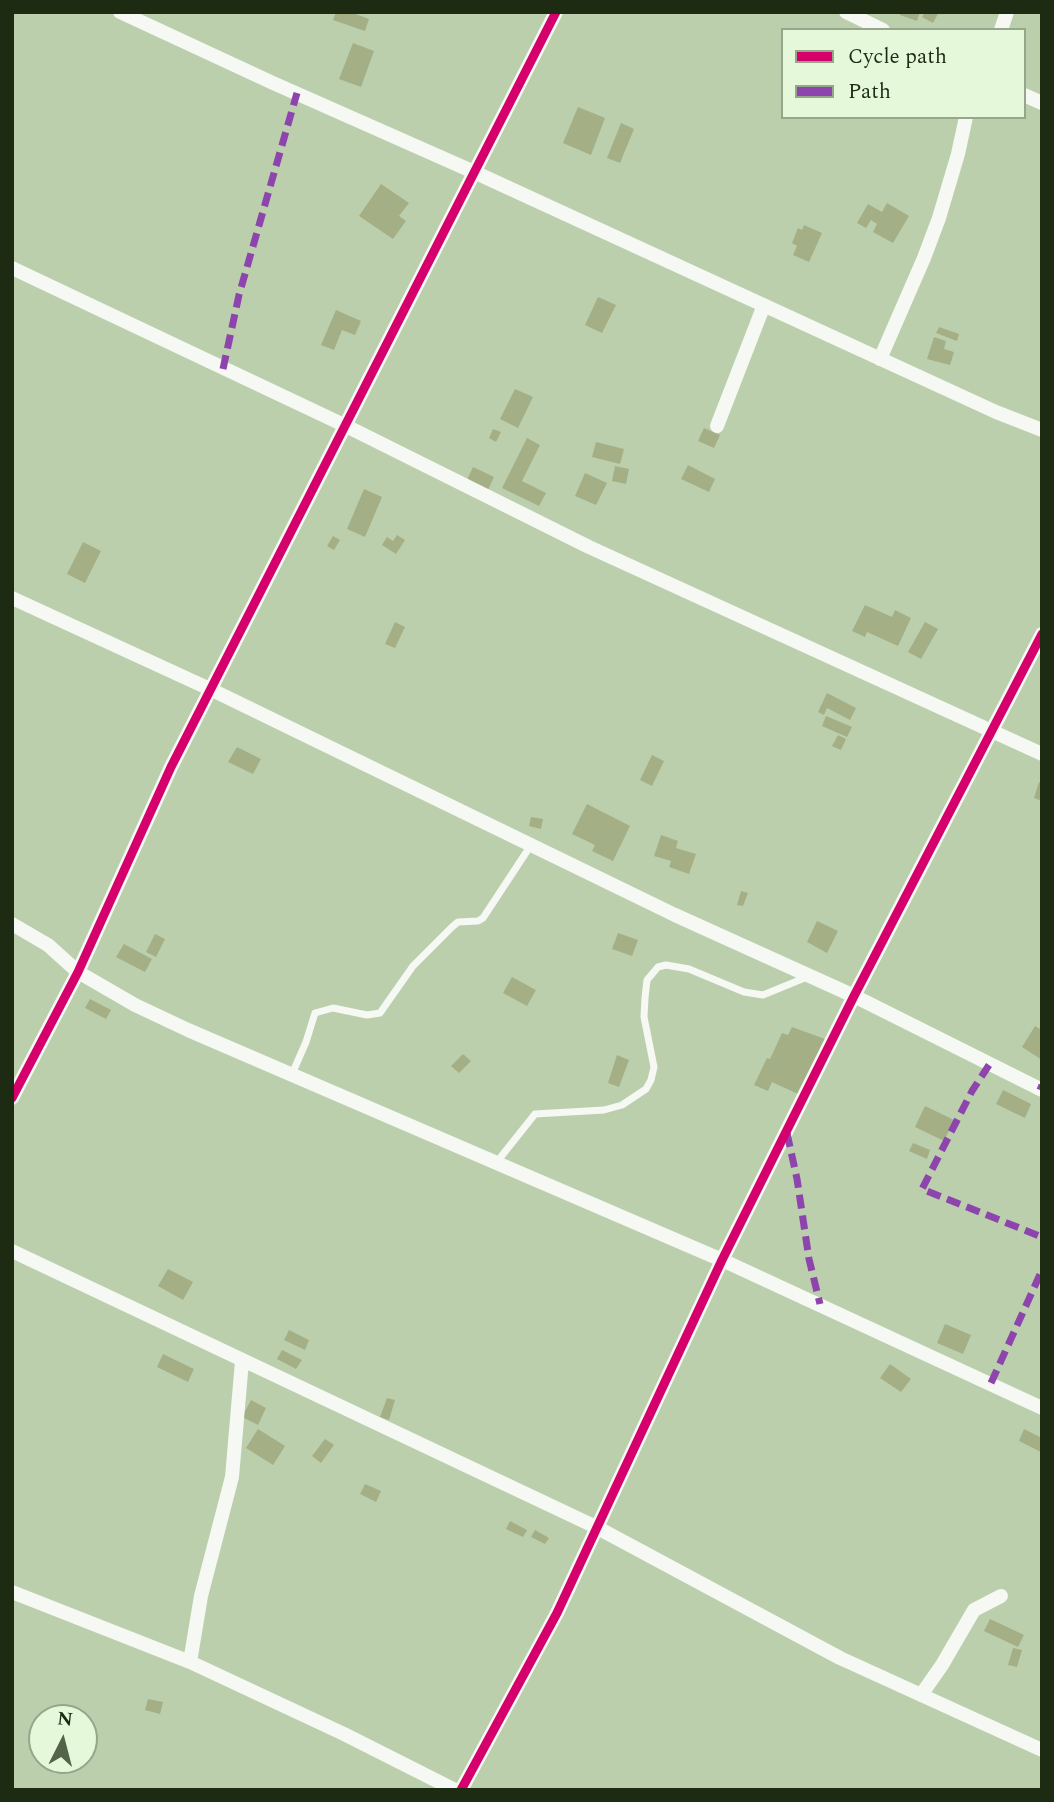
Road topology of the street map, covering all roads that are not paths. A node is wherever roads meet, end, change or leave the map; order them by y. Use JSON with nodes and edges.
{"nodes":[{"id":1,"x":120,"y":12,"type":"edge"},
{"id":2,"x":556,"y":12,"type":"edge"},
{"id":3,"x":846,"y":12,"type":"edge"},
{"id":4,"x":879,"y":28,"type":"edge"},
{"id":5,"x":1026,"y":96,"type":"edge"},
{"id":6,"x":1042,"y":103,"type":"edge"},
{"id":7,"x":966,"y":119,"type":"edge"},
{"id":8,"x":474,"y":172,"type":"junction"},
{"id":9,"x":12,"y":268,"type":"edge"},
{"id":10,"x":764,"y":306,"type":"junction"},
{"id":11,"x":880,"y":359,"type":"junction"},
{"id":12,"x":345,"y":426,"type":"junction"},
{"id":13,"x":718,"y":426,"type":"dead end"},
{"id":14,"x":1042,"y":430,"type":"edge"},
{"id":15,"x":12,"y":598,"type":"edge"},
{"id":16,"x":1042,"y":634,"type":"edge"},
{"id":17,"x":212,"y":690,"type":"junction"},
{"id":18,"x":994,"y":730,"type":"junction"},
{"id":19,"x":1042,"y":754,"type":"edge"},
{"id":20,"x":531,"y":845,"type":"junction"},
{"id":21,"x":12,"y":924,"type":"edge"},
{"id":22,"x":78,"y":972,"type":"junction"},
{"id":23,"x":810,"y":976,"type":"junction"},
{"id":24,"x":854,"y":996,"type":"junction"},
{"id":25,"x":292,"y":1074,"type":"junction"},
{"id":26,"x":1042,"y":1090,"type":"edge"},
{"id":27,"x":12,"y":1098,"type":"edge"},
{"id":28,"x":496,"y":1163,"type":"junction"},
{"id":29,"x":12,"y":1251,"type":"edge"},
{"id":30,"x":722,"y":1260,"type":"junction"},
{"id":31,"x":242,"y":1361,"type":"junction"},
{"id":32,"x":1042,"y":1408,"type":"edge"},
{"id":33,"x":596,"y":1527,"type":"junction"},
{"id":34,"x":12,"y":1592,"type":"edge"},
{"id":35,"x":1001,"y":1596,"type":"dead end"},
{"id":36,"x":190,"y":1662,"type":"junction"},
{"id":37,"x":921,"y":1695,"type":"junction"},
{"id":38,"x":1042,"y":1750,"type":"edge"},
{"id":39,"x":455,"y":1790,"type":"edge"},
{"id":40,"x":461,"y":1790,"type":"edge"}],
"edges":[{"from":1,"to":8,"type":"street"},
{"from":2,"to":8,"type":"street"},
{"from":3,"to":4,"type":"street"},
{"from":5,"to":6,"type":"street"},
{"from":7,"to":11,"type":"street"},
{"from":8,"to":10,"type":"street"},
{"from":8,"to":12,"type":"street"},
{"from":9,"to":12,"type":"street"},
{"from":10,"to":11,"type":"street"},
{"from":10,"to":13,"type":"street"},
{"from":11,"to":14,"type":"street"},
{"from":12,"to":17,"type":"street"},
{"from":12,"to":18,"type":"street"},
{"from":15,"to":17,"type":"street"},
{"from":16,"to":18,"type":"street"},
{"from":17,"to":20,"type":"street"},
{"from":17,"to":22,"type":"street"},
{"from":18,"to":19,"type":"street"},
{"from":18,"to":24,"type":"street"},
{"from":20,"to":23,"type":"street"},
{"from":20,"to":25,"type":"lane"},
{"from":21,"to":22,"type":"street"},
{"from":22,"to":25,"type":"street"},
{"from":22,"to":27,"type":"street"},
{"from":23,"to":24,"type":"street"},
{"from":23,"to":28,"type":"lane"},
{"from":24,"to":26,"type":"street"},
{"from":24,"to":30,"type":"street"},
{"from":25,"to":28,"type":"street"},
{"from":28,"to":30,"type":"street"},
{"from":29,"to":31,"type":"street"},
{"from":30,"to":32,"type":"street"},
{"from":30,"to":33,"type":"street"},
{"from":31,"to":33,"type":"street"},
{"from":31,"to":36,"type":"street"},
{"from":33,"to":37,"type":"street"},
{"from":33,"to":40,"type":"street"},
{"from":34,"to":36,"type":"street"},
{"from":35,"to":37,"type":"street"},
{"from":36,"to":39,"type":"street"},
{"from":37,"to":38,"type":"street"}]}
